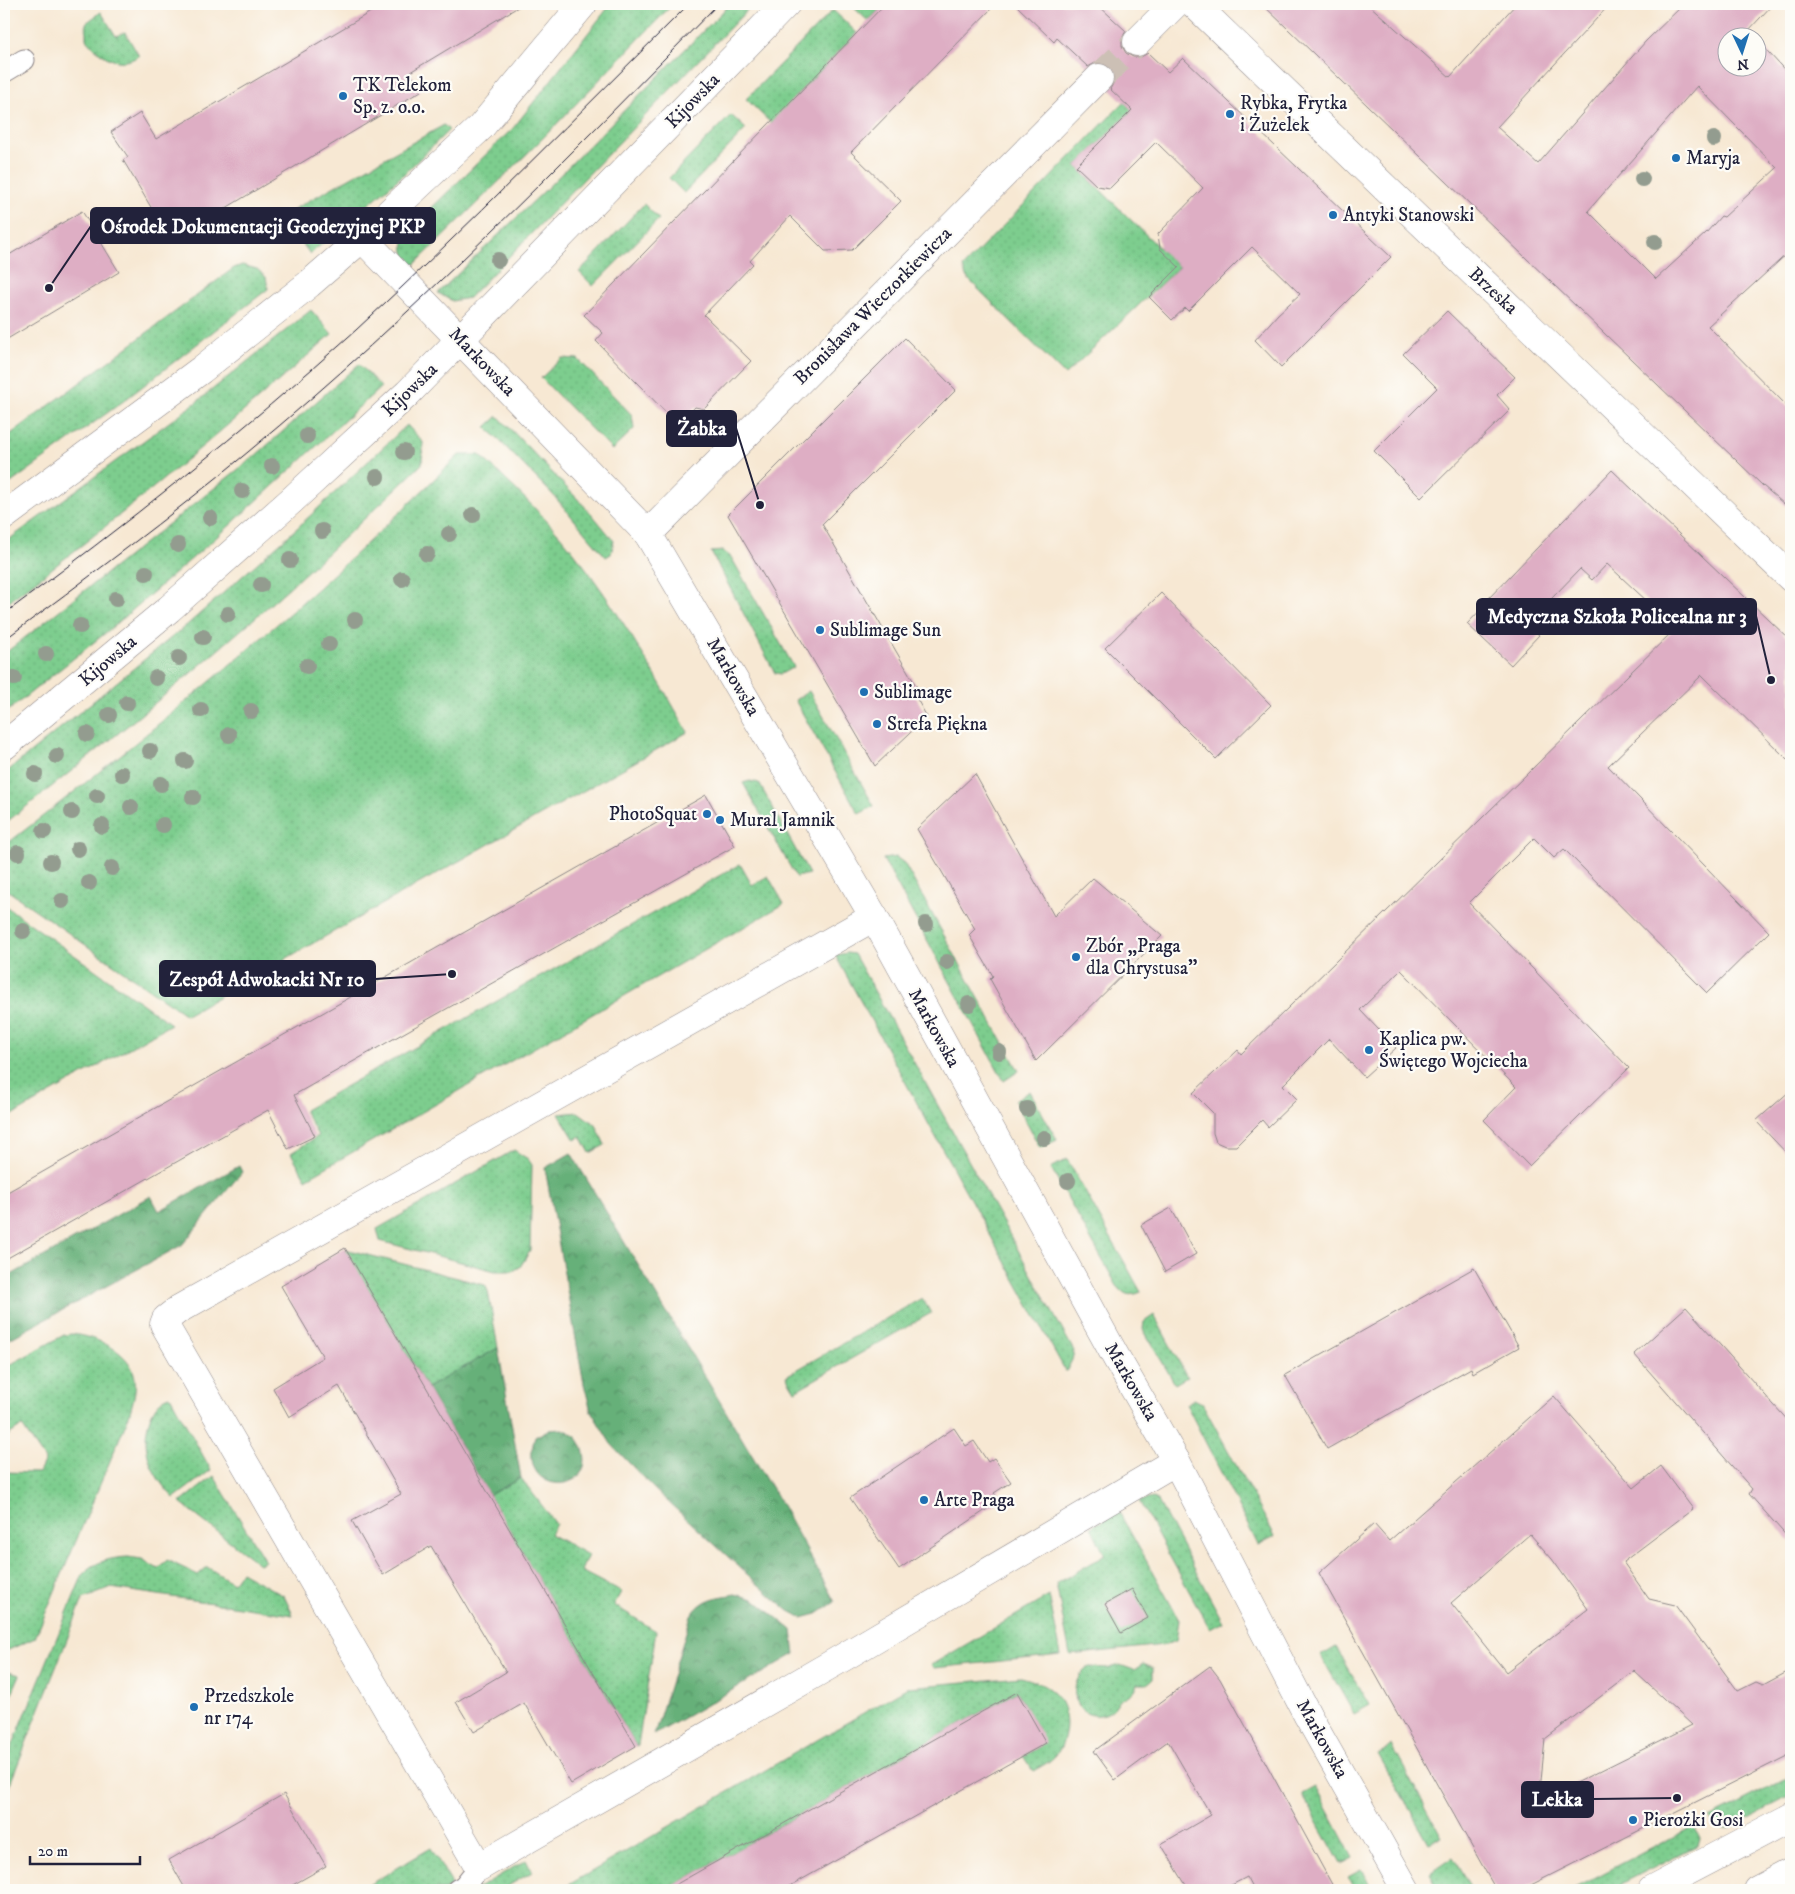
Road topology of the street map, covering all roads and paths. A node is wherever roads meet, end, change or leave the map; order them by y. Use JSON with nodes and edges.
{"nodes":[{"id":1,"x":583,"y":4,"type":"edge"},
{"id":2,"x":786,"y":4,"type":"edge"},
{"id":3,"x":1175,"y":4,"type":"edge"},
{"id":4,"x":1194,"y":4,"type":"edge"},
{"id":5,"x":1137,"y":42,"type":"tunnel mouth"},
{"id":6,"x":24,"y":60,"type":"dead end"},
{"id":7,"x":4,"y":72,"type":"edge"},
{"id":8,"x":1099,"y":78,"type":"tunnel mouth"},
{"id":9,"x":362,"y":238,"type":"junction"},
{"id":10,"x":461,"y":340,"type":"junction"},
{"id":11,"x":4,"y":516,"type":"edge"},
{"id":12,"x":648,"y":534,"type":"junction"},
{"id":13,"x":1791,"y":578,"type":"edge"},
{"id":14,"x":4,"y":746,"type":"edge"},
{"id":15,"x":874,"y":917,"type":"junction"},
{"id":16,"x":1176,"y":1461,"type":"junction"},
{"id":17,"x":1791,"y":1817,"type":"edge"},
{"id":18,"x":479,"y":1867,"type":"junction"},
{"id":19,"x":1791,"y":1872,"type":"edge"},
{"id":20,"x":457,"y":1890,"type":"edge"},
{"id":21,"x":1406,"y":1890,"type":"edge"},
{"id":22,"x":1652,"y":1890,"type":"edge"},
{"id":23,"x":1757,"y":1890,"type":"edge"}],
"edges":[{"from":1,"to":9,"type":"street"},
{"from":2,"to":10,"type":"street","name":"Kijowska"},
{"from":3,"to":5,"type":"street"},
{"from":4,"to":13,"type":"street","name":"Brzeska"},
{"from":6,"to":7,"type":"lane"},
{"from":8,"to":12,"type":"street","name":"Bronisława Wieczorkiewicza"},
{"from":9,"to":10,"type":"street","name":"Markowska"},
{"from":9,"to":11,"type":"street"},
{"from":10,"to":12,"type":"street","name":"Markowska"},
{"from":10,"to":14,"type":"street","name":"Kijowska"},
{"from":12,"to":15,"type":"street","name":"Markowska"},
{"from":15,"to":16,"type":"street","name":"Markowska"},
{"from":15,"to":18,"type":"street"},
{"from":16,"to":18,"type":"street"},
{"from":16,"to":21,"type":"street","name":"Markowska"},
{"from":17,"to":22,"type":"street"},
{"from":18,"to":20,"type":"lane"},
{"from":19,"to":23,"type":"street"}]}
